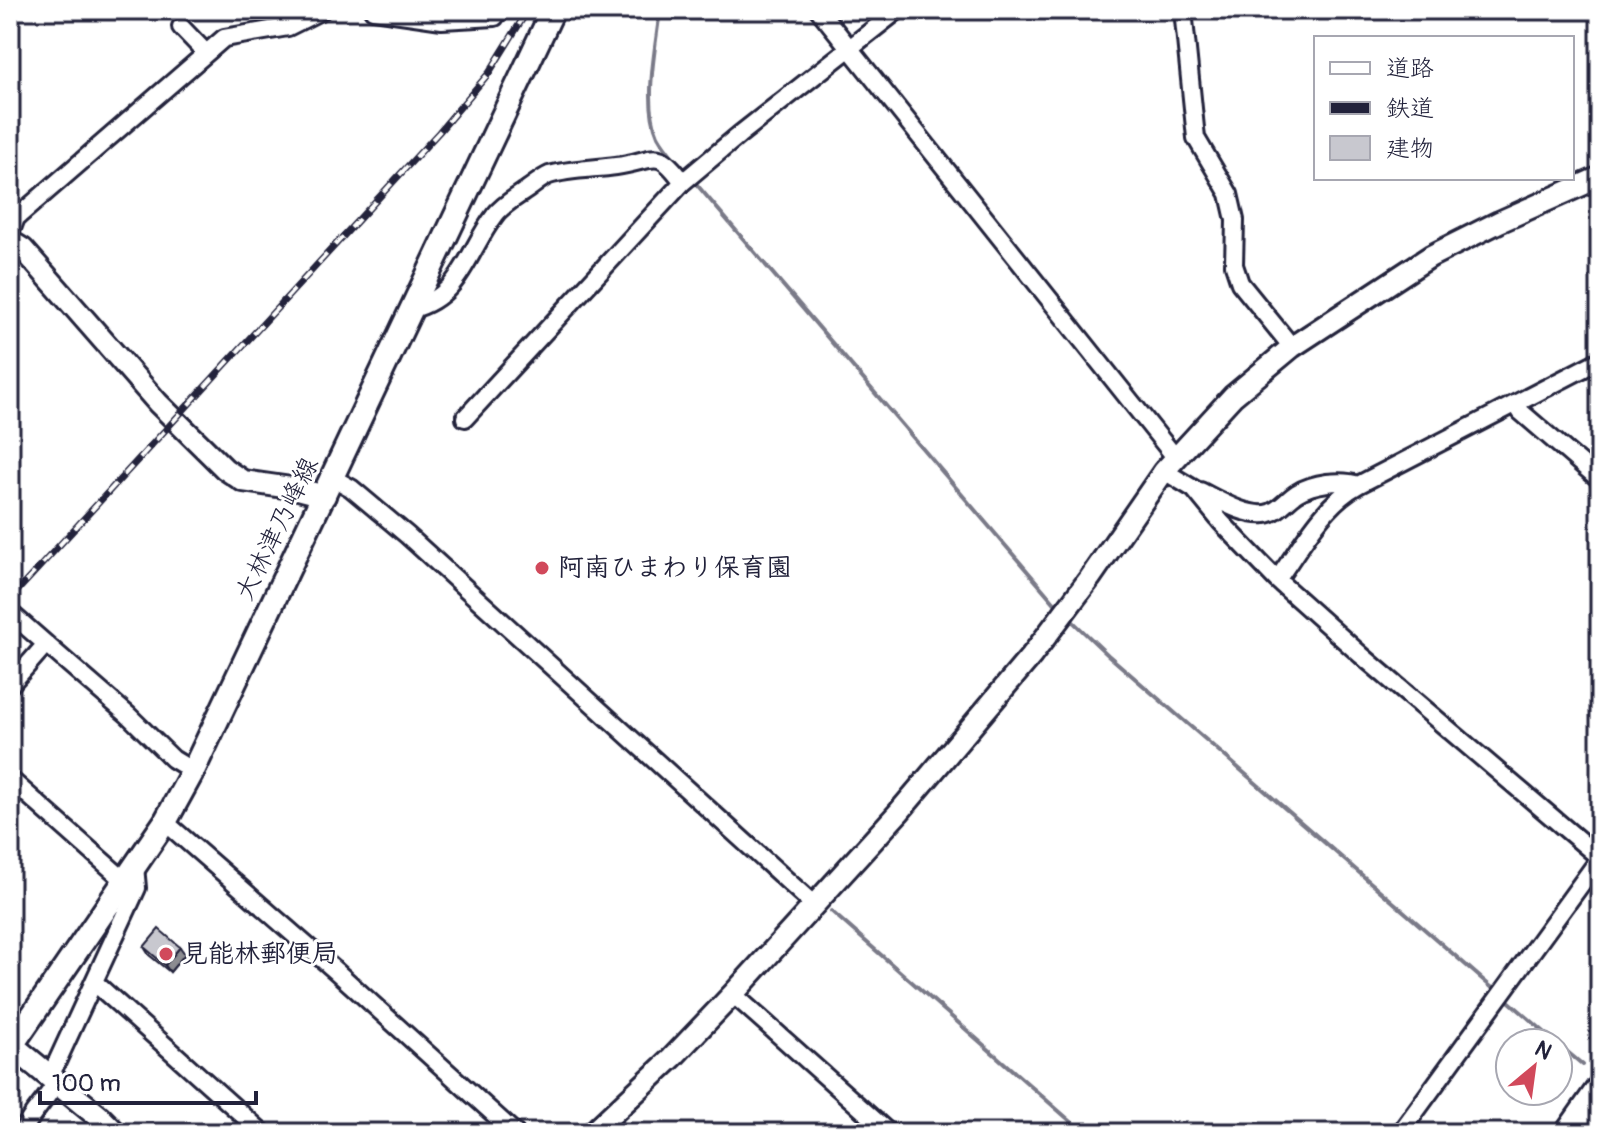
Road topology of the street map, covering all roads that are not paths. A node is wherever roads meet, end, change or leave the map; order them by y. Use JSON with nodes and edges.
{"nodes":[{"id":1,"x":322,"y":10,"type":"edge"},
{"id":2,"x":373,"y":10,"type":"edge"},
{"id":3,"x":553,"y":10,"type":"edge"},
{"id":4,"x":819,"y":10,"type":"edge"},
{"id":5,"x":898,"y":10,"type":"edge"},
{"id":6,"x":1183,"y":10,"type":"edge"},
{"id":7,"x":495,"y":17,"type":"dead end"},
{"id":8,"x":181,"y":27,"type":"dead end"},
{"id":9,"x":850,"y":49,"type":"junction"},
{"id":10,"x":206,"y":53,"type":"junction"},
{"id":11,"x":1600,"y":177,"type":"edge"},
{"id":12,"x":687,"y":179,"type":"junction"},
{"id":13,"x":10,"y":234,"type":"edge"},
{"id":14,"x":10,"y":241,"type":"edge"},
{"id":15,"x":412,"y":309,"type":"junction"},
{"id":16,"x":1292,"y":347,"type":"junction"},
{"id":17,"x":1600,"y":360,"type":"edge"},
{"id":18,"x":1516,"y":404,"type":"junction"},
{"id":19,"x":465,"y":418,"type":"dead end"},
{"id":20,"x":1169,"y":464,"type":"junction"},
{"id":21,"x":1600,"y":480,"type":"edge"},
{"id":22,"x":1358,"y":485,"type":"junction"},
{"id":23,"x":329,"y":487,"type":"junction"},
{"id":24,"x":1194,"y":489,"type":"junction"},
{"id":25,"x":1277,"y":580,"type":"junction"},
{"id":26,"x":14,"y":616,"type":"dead end"},
{"id":27,"x":46,"y":644,"type":"junction"},
{"id":28,"x":10,"y":685,"type":"edge"},
{"id":29,"x":193,"y":771,"type":"junction"},
{"id":30,"x":10,"y":779,"type":"edge"},
{"id":31,"x":165,"y":822,"type":"junction"},
{"id":32,"x":130,"y":874,"type":"junction"},
{"id":33,"x":814,"y":905,"type":"junction"},
{"id":34,"x":94,"y":982,"type":"junction"},
{"id":35,"x":733,"y":994,"type":"junction"},
{"id":36,"x":11,"y":1046,"type":"edge"},
{"id":37,"x":53,"y":1079,"type":"junction"},
{"id":38,"x":1600,"y":1089,"type":"edge"},
{"id":39,"x":22,"y":1133,"type":"edge"},
{"id":40,"x":115,"y":1133,"type":"edge"},
{"id":41,"x":263,"y":1133,"type":"edge"},
{"id":42,"x":515,"y":1133,"type":"edge"},
{"id":43,"x":592,"y":1133,"type":"edge"},
{"id":44,"x":889,"y":1133,"type":"edge"},
{"id":45,"x":1400,"y":1133,"type":"edge"},
{"id":46,"x":1569,"y":1133,"type":"edge"}],
"edges":[{"from":1,"to":10,"type":"street"},
{"from":2,"to":7,"type":"street"},
{"from":3,"to":15,"type":"main road","name":"大林津乃峰線"},
{"from":4,"to":9,"type":"street"},
{"from":5,"to":9,"type":"street"},
{"from":6,"to":16,"type":"street"},
{"from":8,"to":10,"type":"street"},
{"from":9,"to":12,"type":"street"},
{"from":9,"to":20,"type":"street"},
{"from":10,"to":13,"type":"street"},
{"from":11,"to":16,"type":"street"},
{"from":12,"to":15,"type":"street"},
{"from":12,"to":19,"type":"street"},
{"from":14,"to":23,"type":"street"},
{"from":15,"to":23,"type":"main road","name":"大林津乃峰線"},
{"from":16,"to":20,"type":"street"},
{"from":17,"to":18,"type":"street"},
{"from":18,"to":21,"type":"street"},
{"from":18,"to":22,"type":"street"},
{"from":20,"to":24,"type":"street"},
{"from":20,"to":33,"type":"street"},
{"from":22,"to":24,"type":"street"},
{"from":22,"to":25,"type":"street"},
{"from":23,"to":29,"type":"main road","name":"大林津乃峰線"},
{"from":23,"to":33,"type":"street"},
{"from":24,"to":25,"type":"street"},
{"from":25,"to":45,"type":"street"},
{"from":26,"to":27,"type":"street"},
{"from":27,"to":28,"type":"street"},
{"from":27,"to":29,"type":"street"},
{"from":29,"to":31,"type":"main road","name":"大林津乃峰線"},
{"from":30,"to":32,"type":"street"},
{"from":31,"to":32,"type":"main road","name":"大林津乃峰線"},
{"from":31,"to":42,"type":"street"},
{"from":32,"to":34,"type":"street"},
{"from":32,"to":36,"type":"main road","name":"大林津乃峰線"},
{"from":33,"to":35,"type":"street"},
{"from":34,"to":37,"type":"street"},
{"from":34,"to":41,"type":"street"},
{"from":35,"to":43,"type":"street"},
{"from":35,"to":44,"type":"street"},
{"from":36,"to":37,"type":"main road"},
{"from":37,"to":39,"type":"street"},
{"from":37,"to":40,"type":"main road"},
{"from":38,"to":46,"type":"highway"}]}
